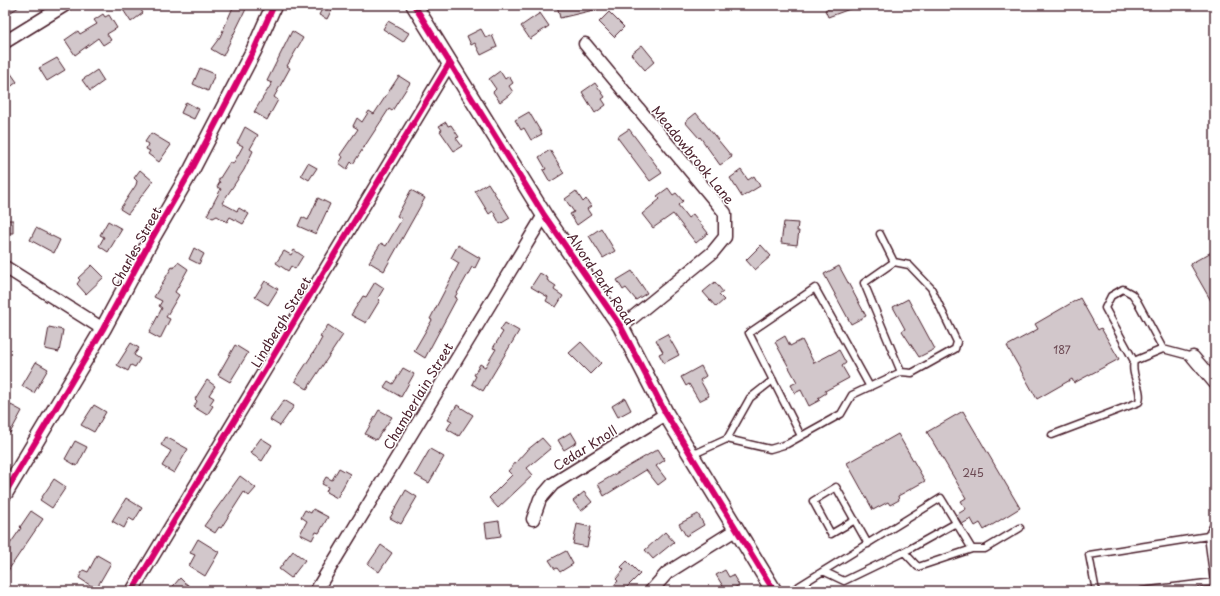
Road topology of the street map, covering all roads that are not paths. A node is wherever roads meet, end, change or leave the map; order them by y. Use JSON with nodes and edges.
{"nodes":[{"id":1,"x":65,"y":5,"type":"edge"},
{"id":2,"x":274,"y":5,"type":"edge"},
{"id":3,"x":414,"y":5,"type":"edge"},
{"id":4,"x":5,"y":42,"type":"edge"},
{"id":5,"x":585,"y":44,"type":"dead end"},
{"id":6,"x":449,"y":64,"type":"junction"},
{"id":7,"x":544,"y":214,"type":"junction"},
{"id":8,"x":880,"y":234,"type":"dead end"},
{"id":9,"x":894,"y":262,"type":"junction"},
{"id":10,"x":5,"y":267,"type":"edge"},
{"id":11,"x":621,"y":327,"type":"junction"},
{"id":12,"x":103,"y":329,"type":"junction"},
{"id":13,"x":1163,"y":349,"type":"junction"},
{"id":14,"x":1193,"y":357,"type":"joint"},
{"id":15,"x":1134,"y":361,"type":"junction"},
{"id":16,"x":901,"y":372,"type":"junction"},
{"id":17,"x":773,"y":380,"type":"junction"},
{"id":18,"x":1215,"y":383,"type":"edge"},
{"id":19,"x":870,"y":387,"type":"junction"},
{"id":20,"x":666,"y":414,"type":"junction"},
{"id":21,"x":1052,"y":434,"type":"dead end"},
{"id":22,"x":801,"y":436,"type":"junction"},
{"id":23,"x":727,"y":439,"type":"junction"},
{"id":24,"x":692,"y":456,"type":"junction"},
{"id":25,"x":5,"y":493,"type":"edge"},
{"id":26,"x":533,"y":519,"type":"dead end"},
{"id":27,"x":855,"y":520,"type":"junction"},
{"id":28,"x":956,"y":523,"type":"junction"},
{"id":29,"x":1215,"y":523,"type":"edge"},
{"id":30,"x":1020,"y":528,"type":"dead end"},
{"id":31,"x":737,"y":529,"type":"junction"},
{"id":32,"x":1208,"y":536,"type":"junction"},
{"id":33,"x":868,"y":544,"type":"junction"},
{"id":34,"x":972,"y":549,"type":"junction"},
{"id":35,"x":904,"y":552,"type":"junction"},
{"id":36,"x":823,"y":571,"type":"junction"},
{"id":37,"x":132,"y":591,"type":"edge"},
{"id":38,"x":316,"y":591,"type":"edge"},
{"id":39,"x":651,"y":591,"type":"edge"},
{"id":40,"x":774,"y":591,"type":"edge"},
{"id":41,"x":791,"y":591,"type":"edge"},
{"id":42,"x":1096,"y":591,"type":"edge"},
{"id":43,"x":1142,"y":591,"type":"edge"}],
"edges":[{"from":1,"to":4,"type":"street"},
{"from":2,"to":12,"type":"street","name":"Charles Street"},
{"from":3,"to":6,"type":"street","name":"Alvord Park Road"},
{"from":5,"to":11,"type":"street","name":"Meadowbrook Lane"},
{"from":6,"to":7,"type":"street","name":"Alvord Park Road"},
{"from":6,"to":37,"type":"street","name":"Lindbergh Street"},
{"from":7,"to":11,"type":"street","name":"Alvord Park Road"},
{"from":7,"to":38,"type":"street","name":"Chamberlain Street"},
{"from":8,"to":9,"type":"lane"},
{"from":9,"to":16,"type":"lane"},
{"from":9,"to":16,"type":"lane"},
{"from":10,"to":12,"type":"street"},
{"from":11,"to":20,"type":"street","name":"Alvord Park Road"},
{"from":12,"to":25,"type":"street","name":"Charles Street"},
{"from":13,"to":14,"type":"lane"},
{"from":13,"to":15,"type":"lane"},
{"from":13,"to":15,"type":"lane"},
{"from":14,"to":18,"type":"street"},
{"from":15,"to":21,"type":"lane"},
{"from":16,"to":19,"type":"lane"},
{"from":17,"to":19,"type":"lane"},
{"from":17,"to":22,"type":"lane"},
{"from":17,"to":23,"type":"lane"},
{"from":19,"to":22,"type":"lane"},
{"from":20,"to":24,"type":"street","name":"Alvord Park Road"},
{"from":20,"to":26,"type":"street","name":"Cedar Knoll"},
{"from":22,"to":23,"type":"lane"},
{"from":23,"to":24,"type":"lane"},
{"from":24,"to":31,"type":"street","name":"Alvord Park Road"},
{"from":27,"to":27,"type":"lane"},
{"from":27,"to":33,"type":"lane"},
{"from":28,"to":33,"type":"lane"},
{"from":28,"to":34,"type":"lane"},
{"from":28,"to":35,"type":"lane"},
{"from":29,"to":32,"type":"lane"},
{"from":30,"to":34,"type":"lane"},
{"from":31,"to":39,"type":"street"},
{"from":31,"to":40,"type":"street","name":"Alvord Park Road"},
{"from":32,"to":42,"type":"lane"},
{"from":32,"to":43,"type":"lane"},
{"from":33,"to":36,"type":"lane"},
{"from":34,"to":35,"type":"lane"},
{"from":35,"to":36,"type":"lane"},
{"from":36,"to":41,"type":"lane"}]}
